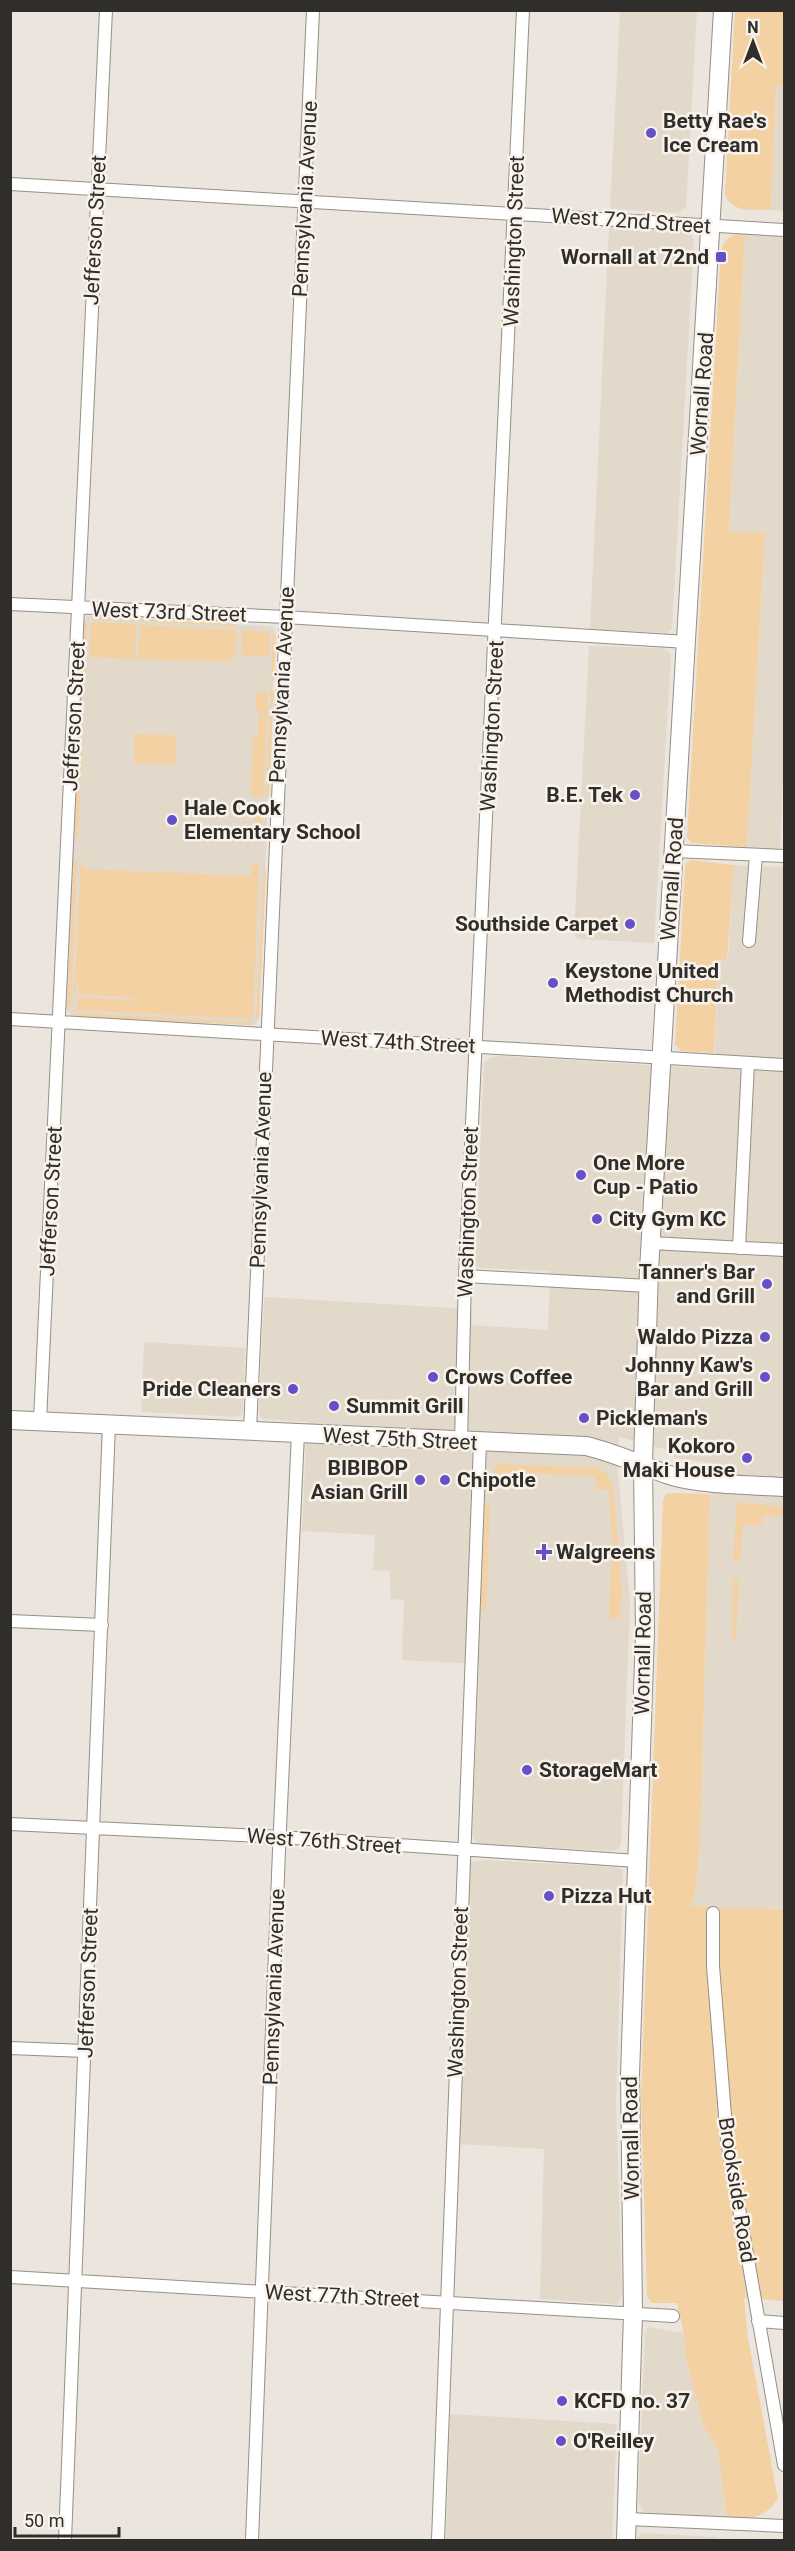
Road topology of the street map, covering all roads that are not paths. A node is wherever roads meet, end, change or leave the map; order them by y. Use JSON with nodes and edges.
{"nodes":[{"id":1,"x":106,"y":10,"type":"edge"},
{"id":2,"x":314,"y":10,"type":"edge"},
{"id":3,"x":523,"y":10,"type":"edge"},
{"id":4,"x":723,"y":10,"type":"edge"},
{"id":5,"x":10,"y":184,"type":"edge"},
{"id":6,"x":97,"y":188,"type":"junction"},
{"id":7,"x":305,"y":200,"type":"junction"},
{"id":8,"x":515,"y":213,"type":"junction"},
{"id":9,"x":712,"y":226,"type":"junction"},
{"id":10,"x":784,"y":230,"type":"edge"},
{"id":11,"x":10,"y":604,"type":"edge"},
{"id":12,"x":79,"y":608,"type":"junction"},
{"id":13,"x":285,"y":617,"type":"junction"},
{"id":14,"x":496,"y":631,"type":"junction"},
{"id":15,"x":687,"y":642,"type":"junction"},
{"id":16,"x":674,"y":851,"type":"junction"},
{"id":17,"x":756,"y":855,"type":"junction"},
{"id":18,"x":784,"y":856,"type":"edge"},
{"id":19,"x":749,"y":941,"type":"dead end"},
{"id":20,"x":10,"y":1019,"type":"edge"},
{"id":21,"x":60,"y":1022,"type":"junction"},
{"id":22,"x":266,"y":1034,"type":"junction"},
{"id":23,"x":475,"y":1046,"type":"junction"},
{"id":24,"x":660,"y":1057,"type":"junction"},
{"id":25,"x":748,"y":1063,"type":"junction"},
{"id":26,"x":784,"y":1065,"type":"edge"},
{"id":27,"x":651,"y":1244,"type":"junction"},
{"id":28,"x":739,"y":1248,"type":"junction"},
{"id":29,"x":784,"y":1250,"type":"edge"},
{"id":30,"x":465,"y":1276,"type":"junction"},
{"id":31,"x":649,"y":1286,"type":"junction"},
{"id":32,"x":10,"y":1420,"type":"edge"},
{"id":33,"x":40,"y":1421,"type":"junction"},
{"id":34,"x":109,"y":1424,"type":"junction"},
{"id":35,"x":250,"y":1431,"type":"junction"},
{"id":36,"x":298,"y":1433,"type":"junction"},
{"id":37,"x":461,"y":1442,"type":"junction"},
{"id":38,"x":480,"y":1443,"type":"junction"},
{"id":39,"x":643,"y":1463,"type":"junction"},
{"id":40,"x":784,"y":1487,"type":"edge"},
{"id":41,"x":10,"y":1621,"type":"edge"},
{"id":42,"x":102,"y":1625,"type":"junction"},
{"id":43,"x":10,"y":1824,"type":"edge"},
{"id":44,"x":95,"y":1828,"type":"junction"},
{"id":45,"x":280,"y":1837,"type":"junction"},
{"id":46,"x":464,"y":1849,"type":"junction"},
{"id":47,"x":637,"y":1861,"type":"junction"},
{"id":48,"x":713,"y":1913,"type":"dead end"},
{"id":49,"x":10,"y":2048,"type":"edge"},
{"id":50,"x":85,"y":2051,"type":"junction"},
{"id":51,"x":10,"y":2277,"type":"edge"},
{"id":52,"x":75,"y":2280,"type":"junction"},
{"id":53,"x":263,"y":2291,"type":"junction"},
{"id":54,"x":446,"y":2302,"type":"junction"},
{"id":55,"x":633,"y":2313,"type":"junction"},
{"id":56,"x":673,"y":2316,"type":"dead end"},
{"id":57,"x":758,"y":2321,"type":"junction"},
{"id":58,"x":784,"y":2323,"type":"edge"},
{"id":59,"x":784,"y":2465,"type":"edge"},
{"id":60,"x":627,"y":2519,"type":"junction"},
{"id":61,"x":784,"y":2526,"type":"edge"},
{"id":62,"x":65,"y":2541,"type":"edge"},
{"id":63,"x":252,"y":2541,"type":"edge"},
{"id":64,"x":438,"y":2541,"type":"edge"},
{"id":65,"x":626,"y":2541,"type":"edge"}],
"edges":[{"from":1,"to":6,"type":"street","name":"Jefferson Street"},
{"from":2,"to":7,"type":"street","name":"Pennsylvania Avenue"},
{"from":3,"to":8,"type":"street","name":"Washington Street"},
{"from":4,"to":9,"type":"main road","name":"Wornall Road"},
{"from":5,"to":6,"type":"street","name":"West 72nd Street"},
{"from":6,"to":7,"type":"street","name":"West 72nd Street"},
{"from":6,"to":12,"type":"street","name":"Jefferson Street"},
{"from":7,"to":8,"type":"street","name":"West 72nd Street"},
{"from":7,"to":13,"type":"street","name":"Pennsylvania Avenue"},
{"from":8,"to":9,"type":"street","name":"West 72nd Street"},
{"from":8,"to":14,"type":"street","name":"Washington Street"},
{"from":9,"to":10,"type":"street","name":"West 72nd Street"},
{"from":9,"to":15,"type":"main road","name":"Wornall Road"},
{"from":11,"to":12,"type":"street","name":"West 73rd Street"},
{"from":12,"to":13,"type":"street","name":"West 73rd Street"},
{"from":12,"to":21,"type":"street","name":"Jefferson Street"},
{"from":13,"to":14,"type":"street","name":"West 73rd Street"},
{"from":13,"to":22,"type":"street","name":"Pennsylvania Avenue"},
{"from":14,"to":15,"type":"street","name":"West 73rd Street"},
{"from":14,"to":23,"type":"street","name":"Washington Street"},
{"from":15,"to":16,"type":"main road","name":"Wornall Road"},
{"from":16,"to":17,"type":"street"},
{"from":16,"to":24,"type":"main road","name":"Wornall Road"},
{"from":17,"to":18,"type":"street"},
{"from":17,"to":19,"type":"street"},
{"from":20,"to":21,"type":"street","name":"West 74th Street"},
{"from":21,"to":22,"type":"street","name":"West 74th Street"},
{"from":21,"to":33,"type":"street","name":"Jefferson Street"},
{"from":22,"to":23,"type":"street","name":"West 74th Street"},
{"from":22,"to":35,"type":"street","name":"Pennsylvania Avenue"},
{"from":23,"to":24,"type":"street","name":"West 74th Street"},
{"from":23,"to":30,"type":"street","name":"Washington Street"},
{"from":24,"to":25,"type":"street","name":"West 74th Street"},
{"from":24,"to":27,"type":"main road","name":"Wornall Road"},
{"from":25,"to":26,"type":"street","name":"West 74th Street"},
{"from":25,"to":28,"type":"street"},
{"from":27,"to":28,"type":"street"},
{"from":27,"to":31,"type":"main road","name":"Wornall Road"},
{"from":28,"to":29,"type":"street"},
{"from":30,"to":31,"type":"street"},
{"from":30,"to":37,"type":"street","name":"Washington Street"},
{"from":31,"to":39,"type":"main road","name":"Wornall Road"},
{"from":32,"to":33,"type":"main road","name":"West 75th Street"},
{"from":33,"to":34,"type":"main road","name":"West 75th Street"},
{"from":34,"to":35,"type":"main road","name":"West 75th Street"},
{"from":34,"to":42,"type":"street","name":"Jefferson Street"},
{"from":35,"to":36,"type":"main road","name":"West 75th Street"},
{"from":36,"to":37,"type":"main road","name":"West 75th Street"},
{"from":36,"to":45,"type":"street","name":"Pennsylvania Avenue"},
{"from":37,"to":38,"type":"main road","name":"West 75th Street"},
{"from":38,"to":39,"type":"main road","name":"West 75th Street"},
{"from":38,"to":46,"type":"street","name":"Washington Street"},
{"from":39,"to":40,"type":"main road","name":"West 75th Street"},
{"from":39,"to":47,"type":"main road","name":"Wornall Road"},
{"from":41,"to":42,"type":"street"},
{"from":42,"to":44,"type":"street","name":"Jefferson Street"},
{"from":43,"to":44,"type":"street","name":"West 76th Street"},
{"from":44,"to":45,"type":"street","name":"West 76th Street"},
{"from":44,"to":50,"type":"street","name":"Jefferson Street"},
{"from":45,"to":46,"type":"street","name":"West 76th Street"},
{"from":45,"to":53,"type":"street","name":"Pennsylvania Avenue"},
{"from":46,"to":47,"type":"street","name":"West 76th Street"},
{"from":46,"to":54,"type":"street","name":"Washington Street"},
{"from":47,"to":55,"type":"main road","name":"Wornall Road"},
{"from":48,"to":57,"type":"street","name":"Brookside Road"},
{"from":49,"to":50,"type":"street"},
{"from":50,"to":52,"type":"street","name":"Jefferson Street"},
{"from":51,"to":52,"type":"street","name":"West 77th Street"},
{"from":52,"to":53,"type":"street","name":"West 77th Street"},
{"from":52,"to":62,"type":"street","name":"Jefferson Street"},
{"from":53,"to":54,"type":"street","name":"West 77th Street"},
{"from":53,"to":63,"type":"street","name":"Pennsylvania Avenue"},
{"from":54,"to":55,"type":"street","name":"West 77th Street"},
{"from":54,"to":64,"type":"street","name":"Washington Street"},
{"from":55,"to":56,"type":"street","name":"West 77th Street"},
{"from":55,"to":60,"type":"main road","name":"Wornall Road"},
{"from":57,"to":58,"type":"street"},
{"from":57,"to":59,"type":"street","name":"Brookside Road"},
{"from":60,"to":61,"type":"street"},
{"from":60,"to":65,"type":"main road","name":"Wornall Road"}]}
